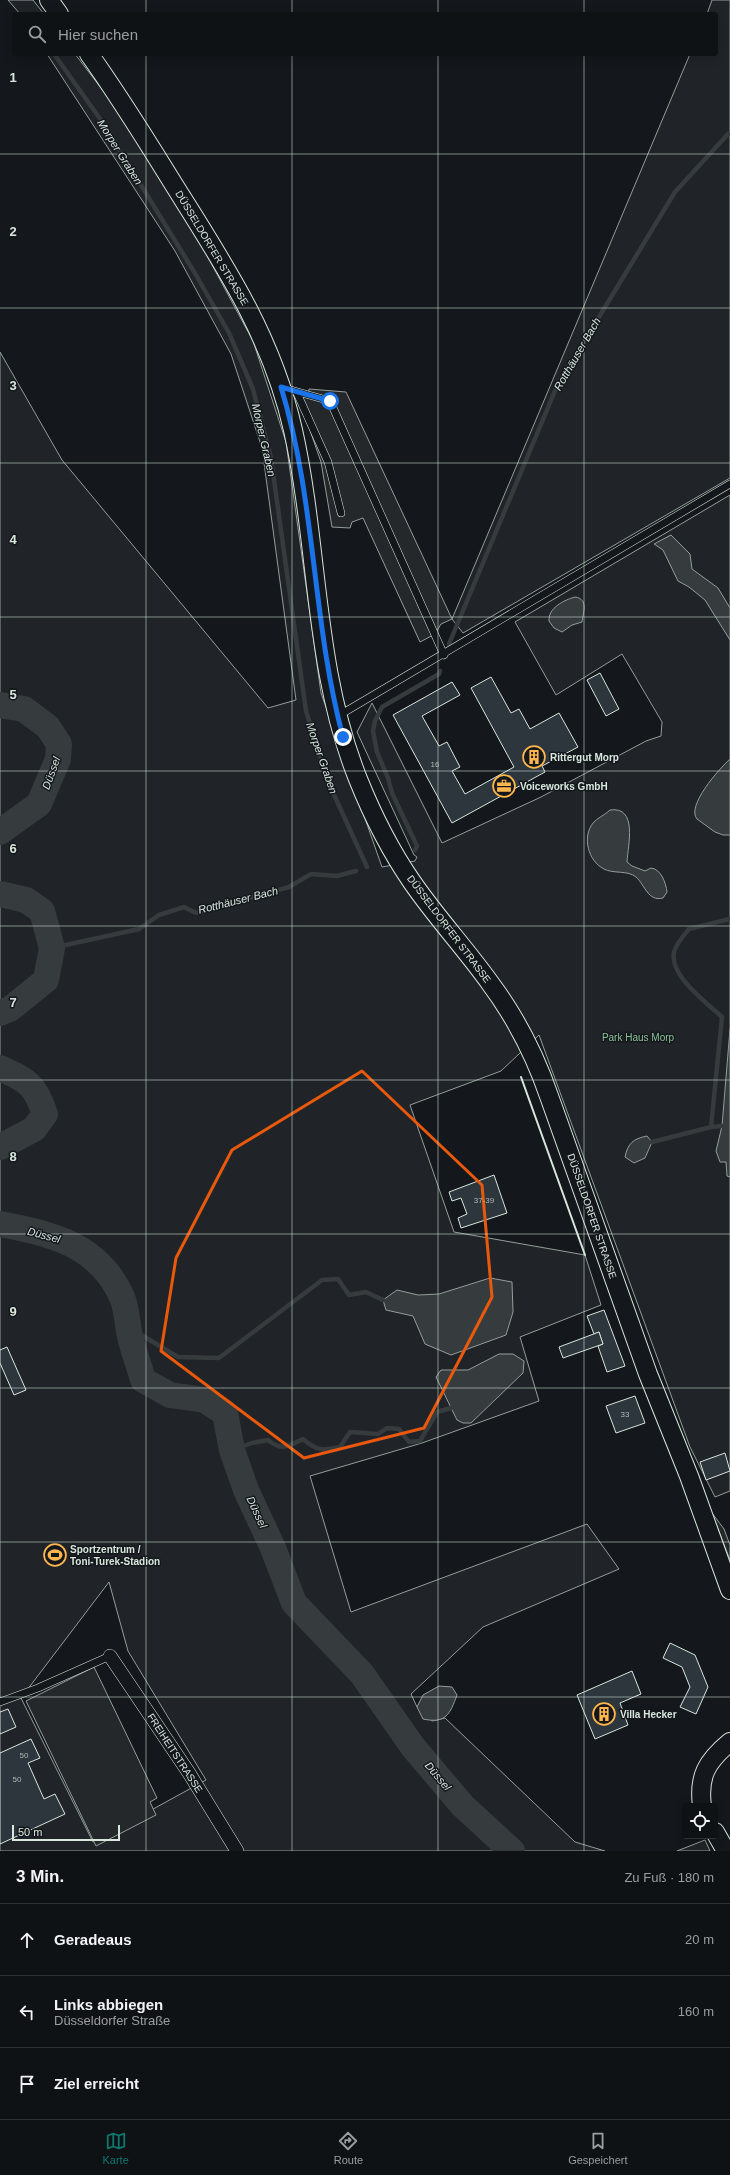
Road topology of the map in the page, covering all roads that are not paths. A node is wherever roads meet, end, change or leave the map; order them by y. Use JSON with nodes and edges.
{"nodes":[{"id":1,"x":49,"y":0,"type":"edge"},
{"id":2,"x":58,"y":12,"type":"edge"},
{"id":3,"x":90,"y":56,"type":"edge"},
{"id":4,"x":289,"y":390,"type":"junction"},
{"id":5,"x":730,"y":484,"type":"edge"},
{"id":6,"x":341,"y":513,"type":"dead end"},
{"id":7,"x":444,"y":655,"type":"junction"},
{"id":8,"x":338,"y":716,"type":"junction"},
{"id":9,"x":730,"y":1590,"type":"edge"},
{"id":10,"x":110,"y":1656,"type":"joint"},
{"id":11,"x":0,"y":1702,"type":"edge"},
{"id":12,"x":730,"y":1742,"type":"edge"},
{"id":13,"x":702,"y":1803,"type":"edge"},
{"id":14,"x":718,"y":1837,"type":"edge"},
{"id":15,"x":237,"y":1851,"type":"edge"},
{"id":16,"x":726,"y":1851,"type":"edge"}],
"edges":[{"from":1,"to":2,"type":"main road"},
{"from":3,"to":4,"type":"main road","name":"DÜSSELDORFER STRASSE"},
{"from":4,"to":6,"type":"lane"},
{"from":4,"to":7,"type":"lane"},
{"from":4,"to":8,"type":"main road","name":"DÜSSELDORFER STRASSE"},
{"from":5,"to":7,"type":"lane"},
{"from":7,"to":8,"type":"lane"},
{"from":8,"to":9,"type":"main road","name":"DÜSSELDORFER STRASSE"},
{"from":10,"to":11,"type":"lane"},
{"from":10,"to":15,"type":"street","name":"FREIHEITSTRASSE"},
{"from":12,"to":13,"type":"main road"},
{"from":14,"to":16,"type":"main road"}]}
